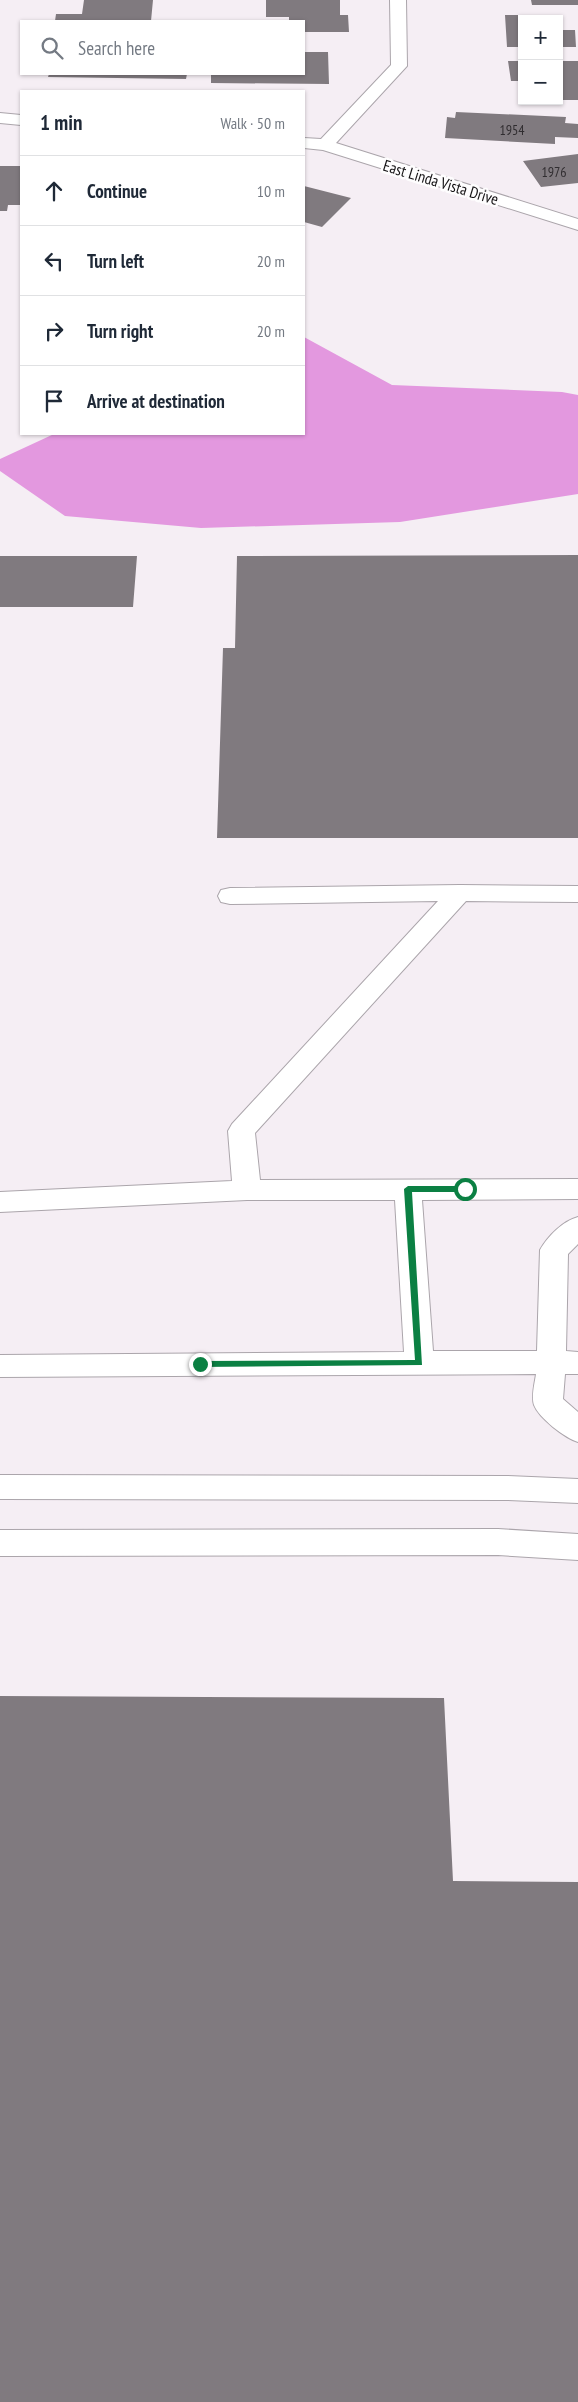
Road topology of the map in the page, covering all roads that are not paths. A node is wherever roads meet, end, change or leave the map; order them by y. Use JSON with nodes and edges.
{"nodes":[{"id":1,"x":398,"y":0,"type":"edge"},
{"id":2,"x":0,"y":118,"type":"edge"},
{"id":3,"x":20,"y":120,"type":"edge"},
{"id":4,"x":305,"y":143,"type":"edge"},
{"id":5,"x":325,"y":145,"type":"junction"},
{"id":6,"x":578,"y":225,"type":"edge"},
{"id":7,"x":460,"y":892,"type":"junction"},
{"id":8,"x":578,"y":894,"type":"edge"},
{"id":9,"x":230,"y":896,"type":"dead end"},
{"id":10,"x":408,"y":1189,"type":"junction"},
{"id":11,"x":578,"y":1189,"type":"edge"},
{"id":12,"x":247,"y":1190,"type":"junction"},
{"id":13,"x":0,"y":1202,"type":"edge"},
{"id":14,"x":578,"y":1227,"type":"edge"},
{"id":15,"x":419,"y":1363,"type":"junction"},
{"id":16,"x":565,"y":1363,"type":"edge"},
{"id":17,"x":0,"y":1366,"type":"edge"},
{"id":18,"x":578,"y":1430,"type":"edge"},
{"id":19,"x":0,"y":1487,"type":"edge"},
{"id":20,"x":578,"y":1492,"type":"edge"},
{"id":21,"x":0,"y":1544,"type":"edge"},
{"id":22,"x":578,"y":1547,"type":"edge"}],
"edges":[{"from":1,"to":5,"type":"street"},
{"from":2,"to":3,"type":"street"},
{"from":4,"to":5,"type":"street","name":"East Linda Vista Drive"},
{"from":5,"to":6,"type":"street","name":"East Linda Vista Drive"},
{"from":7,"to":8,"type":"street"},
{"from":7,"to":9,"type":"street"},
{"from":7,"to":12,"type":"street"},
{"from":10,"to":11,"type":"street"},
{"from":10,"to":12,"type":"street"},
{"from":10,"to":15,"type":"street"},
{"from":12,"to":13,"type":"street"},
{"from":14,"to":16,"type":"street"},
{"from":15,"to":16,"type":"street"},
{"from":15,"to":17,"type":"street"},
{"from":16,"to":18,"type":"street"},
{"from":19,"to":20,"type":"street"},
{"from":21,"to":22,"type":"street"}]}
